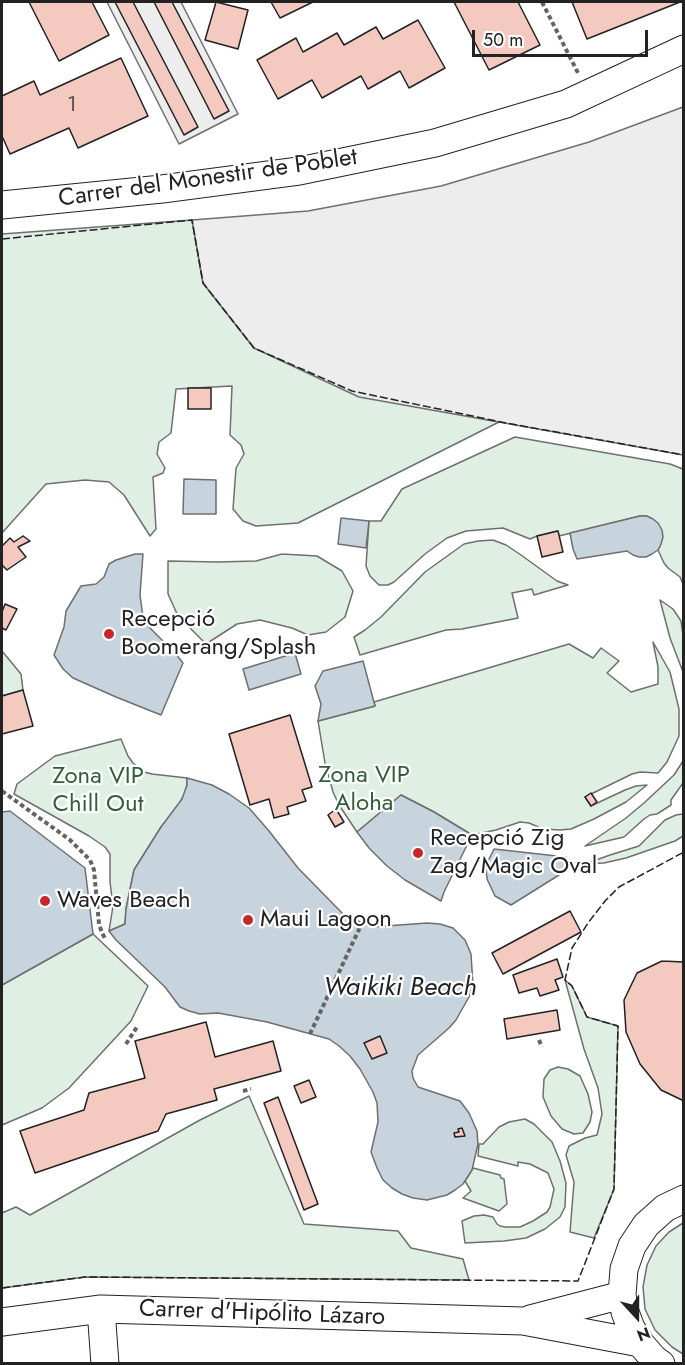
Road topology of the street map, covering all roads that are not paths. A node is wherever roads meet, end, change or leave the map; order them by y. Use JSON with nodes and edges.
{"nodes":[{"id":1,"x":684,"y":49,"type":"edge"},
{"id":2,"x":2,"y":205,"type":"edge"},
{"id":3,"x":684,"y":1199,"type":"edge"},
{"id":4,"x":622,"y":1295,"type":"junction"},
{"id":5,"x":101,"y":1310,"type":"junction"},
{"id":6,"x":523,"y":1321,"type":"junction"},
{"id":7,"x":2,"y":1322,"type":"edge"},
{"id":8,"x":652,"y":1357,"type":"edge"},
{"id":9,"x":105,"y":1364,"type":"edge"}],
"edges":[{"from":1,"to":2,"type":"street","name":"Carrer del Monestir de Poblet"},
{"from":3,"to":4,"type":"street"},
{"from":4,"to":6,"type":"street","name":"Carrer d'Hipólito Lázaro"},
{"from":4,"to":8,"type":"street"},
{"from":5,"to":6,"type":"street","name":"Carrer d'Hipólito Lázaro"},
{"from":5,"to":7,"type":"street","name":"Carrer d'Hipólito Lázaro"},
{"from":5,"to":9,"type":"street"},
{"from":6,"to":8,"type":"street","name":"Carrer d'Hipólito Lázaro"}]}
